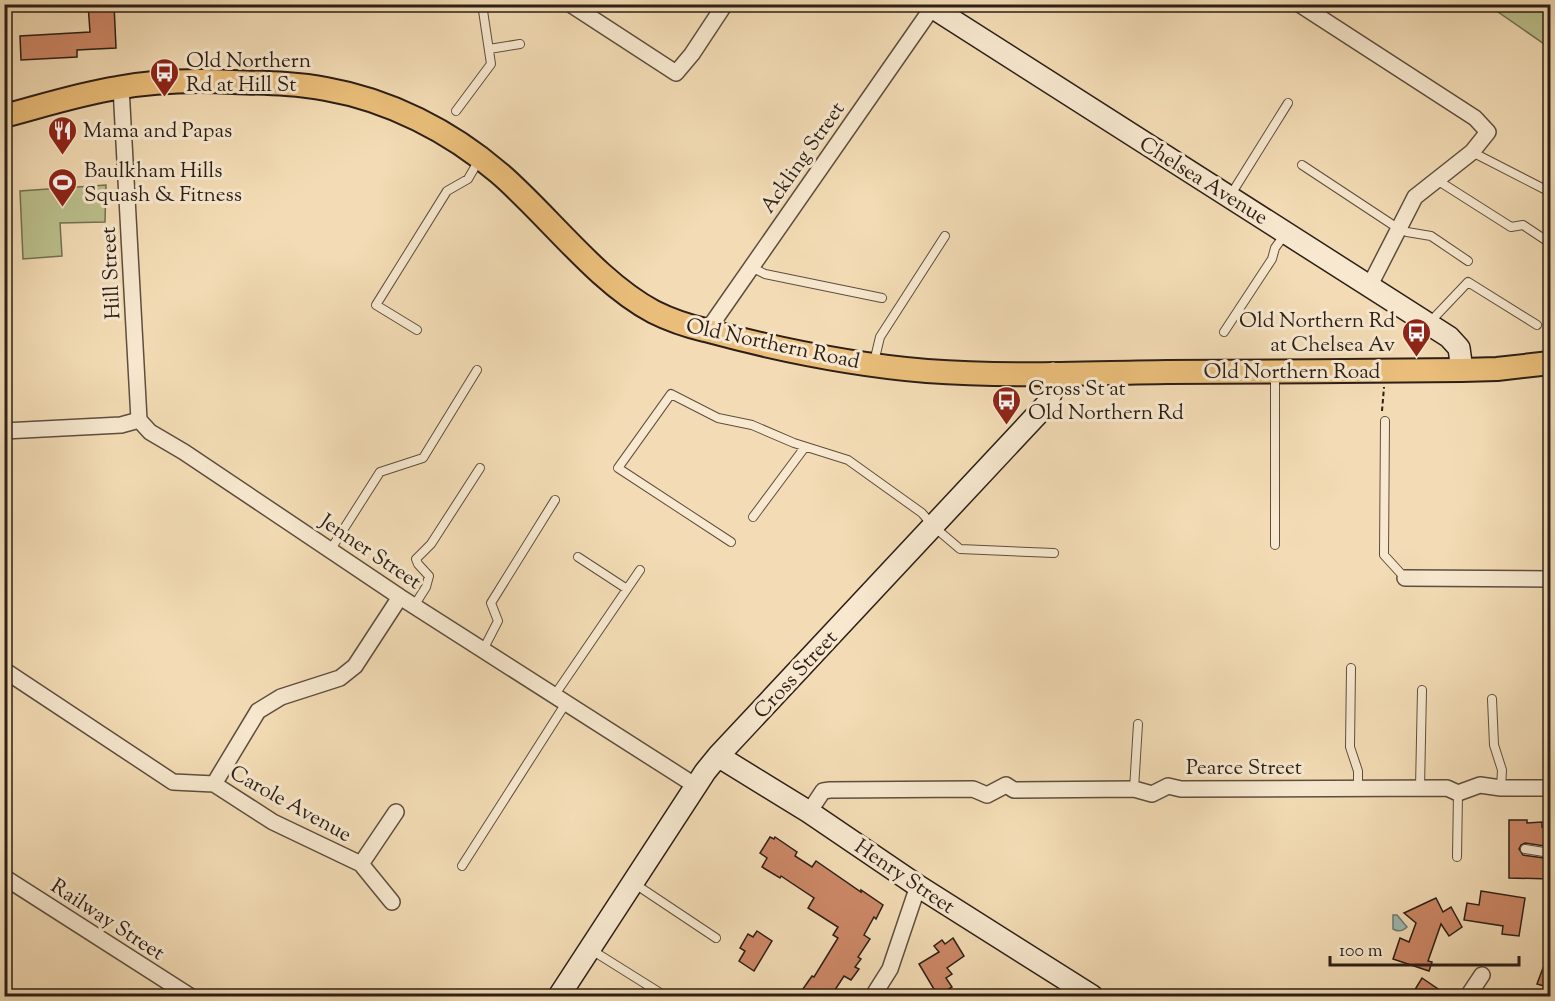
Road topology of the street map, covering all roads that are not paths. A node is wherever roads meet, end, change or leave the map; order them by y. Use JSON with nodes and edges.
{"nodes":[{"id":1,"x":482,"y":4,"type":"edge"},
{"id":2,"x":570,"y":4,"type":"edge"},
{"id":3,"x":725,"y":4,"type":"edge"},
{"id":4,"x":1299,"y":4,"type":"edge"},
{"id":5,"x":929,"y":6,"type":"edge"},
{"id":6,"x":520,"y":44,"type":"dead end"},
{"id":7,"x":489,"y":49,"type":"junction"},
{"id":8,"x":121,"y":87,"type":"junction"},
{"id":9,"x":1288,"y":103,"type":"dead end"},
{"id":10,"x":456,"y":111,"type":"dead end"},
{"id":11,"x":4,"y":116,"type":"edge"},
{"id":12,"x":1472,"y":152,"type":"junction"},
{"id":13,"x":480,"y":158,"type":"junction"},
{"id":14,"x":1302,"y":165,"type":"dead end"},
{"id":15,"x":1437,"y":180,"type":"junction"},
{"id":16,"x":1551,"y":192,"type":"edge"},
{"id":17,"x":1230,"y":196,"type":"junction"},
{"id":18,"x":1399,"y":229,"type":"junction"},
{"id":19,"x":1286,"y":232,"type":"junction"},
{"id":20,"x":945,"y":236,"type":"dead end"},
{"id":21,"x":1551,"y":243,"type":"edge"},
{"id":22,"x":1468,"y":261,"type":"dead end"},
{"id":23,"x":751,"y":267,"type":"junction"},
{"id":24,"x":1370,"y":285,"type":"junction"},
{"id":25,"x":882,"y":298,"type":"dead end"},
{"id":26,"x":1428,"y":323,"type":"junction"},
{"id":27,"x":1537,"y":326,"type":"dead end"},
{"id":28,"x":417,"y":330,"type":"dead end"},
{"id":29,"x":707,"y":331,"type":"junction"},
{"id":30,"x":1224,"y":332,"type":"dead end"},
{"id":31,"x":1551,"y":363,"type":"edge"},
{"id":32,"x":874,"y":364,"type":"junction"},
{"id":33,"x":477,"y":370,"type":"dead end"},
{"id":34,"x":1462,"y":370,"type":"junction"},
{"id":35,"x":1275,"y":372,"type":"junction"},
{"id":36,"x":1053,"y":373,"type":"junction"},
{"id":37,"x":139,"y":420,"type":"junction"},
{"id":38,"x":1385,"y":421,"type":"road end"},
{"id":39,"x":4,"y":431,"type":"edge"},
{"id":40,"x":805,"y":447,"type":"junction"},
{"id":41,"x":480,"y":468,"type":"dead end"},
{"id":42,"x":555,"y":500,"type":"dead end"},
{"id":43,"x":753,"y":517,"type":"dead end"},
{"id":44,"x":933,"y":526,"type":"junction"},
{"id":45,"x":731,"y":542,"type":"dead end"},
{"id":46,"x":1275,"y":545,"type":"dead end"},
{"id":47,"x":331,"y":549,"type":"junction"},
{"id":48,"x":1054,"y":553,"type":"dead end"},
{"id":49,"x":578,"y":557,"type":"dead end"},
{"id":50,"x":640,"y":570,"type":"dead end"},
{"id":51,"x":1406,"y":578,"type":"joint"},
{"id":52,"x":1551,"y":579,"type":"edge"},
{"id":53,"x":627,"y":589,"type":"junction"},
{"id":54,"x":400,"y":597,"type":"junction"},
{"id":55,"x":414,"y":606,"type":"junction"},
{"id":56,"x":483,"y":650,"type":"junction"},
{"id":57,"x":1351,"y":669,"type":"dead end"},
{"id":58,"x":4,"y":670,"type":"edge"},
{"id":59,"x":1422,"y":690,"type":"dead end"},
{"id":60,"x":1492,"y":699,"type":"dead end"},
{"id":61,"x":560,"y":700,"type":"junction"},
{"id":62,"x":1138,"y":724,"type":"dead end"},
{"id":63,"x":718,"y":756,"type":"junction"},
{"id":64,"x":214,"y":784,"type":"junction"},
{"id":65,"x":696,"y":786,"type":"junction"},
{"id":66,"x":1358,"y":788,"type":"junction"},
{"id":67,"x":1420,"y":788,"type":"junction"},
{"id":68,"x":1502,"y":788,"type":"junction"},
{"id":69,"x":1551,"y":788,"type":"edge"},
{"id":70,"x":1134,"y":789,"type":"junction"},
{"id":71,"x":1458,"y":793,"type":"junction"},
{"id":72,"x":396,"y":812,"type":"dead end"},
{"id":73,"x":808,"y":812,"type":"junction"},
{"id":74,"x":1525,"y":849,"type":"dead end"},
{"id":75,"x":1551,"y":853,"type":"edge"},
{"id":76,"x":1458,"y":857,"type":"dead end"},
{"id":77,"x":361,"y":864,"type":"junction"},
{"id":78,"x":462,"y":866,"type":"dead end"},
{"id":79,"x":4,"y":877,"type":"edge"},
{"id":80,"x":633,"y":883,"type":"junction"},
{"id":81,"x":918,"y":886,"type":"junction"},
{"id":82,"x":392,"y":902,"type":"dead end"},
{"id":83,"x":716,"y":938,"type":"dead end"},
{"id":84,"x":590,"y":949,"type":"junction"},
{"id":85,"x":1482,"y":975,"type":"dead end"},
{"id":86,"x":190,"y":996,"type":"edge"},
{"id":87,"x":559,"y":996,"type":"edge"},
{"id":88,"x":665,"y":996,"type":"edge"},
{"id":89,"x":873,"y":996,"type":"edge"},
{"id":90,"x":1089,"y":996,"type":"edge"},
{"id":91,"x":1468,"y":996,"type":"edge"}],
"edges":[{"from":1,"to":7,"type":"lane"},
{"from":2,"to":3,"type":"street"},
{"from":4,"to":12,"type":"street"},
{"from":5,"to":17,"type":"street","name":"Chelsea Avenue"},
{"from":5,"to":23,"type":"street","name":"Ackling Street"},
{"from":6,"to":7,"type":"lane"},
{"from":7,"to":10,"type":"lane"},
{"from":8,"to":11,"type":"main road","name":"Old Northern Road"},
{"from":8,"to":13,"type":"main road","name":"Old Northern Road"},
{"from":8,"to":37,"type":"street","name":"Hill Street"},
{"from":9,"to":17,"type":"lane"},
{"from":12,"to":15,"type":"street"},
{"from":12,"to":16,"type":"lane"},
{"from":13,"to":28,"type":"lane"},
{"from":13,"to":29,"type":"main road","name":"Old Northern Road"},
{"from":14,"to":18,"type":"lane"},
{"from":15,"to":18,"type":"street"},
{"from":15,"to":21,"type":"lane"},
{"from":17,"to":19,"type":"street","name":"Chelsea Avenue"},
{"from":18,"to":22,"type":"lane"},
{"from":18,"to":24,"type":"street"},
{"from":19,"to":24,"type":"street","name":"Chelsea Avenue"},
{"from":19,"to":30,"type":"lane"},
{"from":20,"to":32,"type":"lane"},
{"from":23,"to":25,"type":"lane"},
{"from":23,"to":29,"type":"street","name":"Ackling Street"},
{"from":24,"to":26,"type":"street","name":"Chelsea Avenue"},
{"from":26,"to":27,"type":"lane"},
{"from":26,"to":34,"type":"street","name":"Chelsea Avenue"},
{"from":29,"to":32,"type":"main road","name":"Old Northern Road"},
{"from":31,"to":34,"type":"main road","name":"Old Northern Road"},
{"from":32,"to":36,"type":"main road","name":"Old Northern Road"},
{"from":33,"to":47,"type":"lane"},
{"from":34,"to":35,"type":"main road","name":"Old Northern Road"},
{"from":35,"to":36,"type":"main road","name":"Old Northern Road"},
{"from":35,"to":46,"type":"lane"},
{"from":36,"to":44,"type":"street","name":"Cross Street"},
{"from":37,"to":39,"type":"street"},
{"from":37,"to":47,"type":"street","name":"Jenner Street"},
{"from":38,"to":51,"type":"lane"},
{"from":40,"to":43,"type":"lane"},
{"from":40,"to":44,"type":"lane"},
{"from":40,"to":45,"type":"lane"},
{"from":41,"to":55,"type":"lane"},
{"from":42,"to":56,"type":"lane"},
{"from":44,"to":48,"type":"lane"},
{"from":44,"to":63,"type":"street","name":"Cross Street"},
{"from":47,"to":54,"type":"street","name":"Jenner Street"},
{"from":49,"to":53,"type":"lane"},
{"from":50,"to":53,"type":"lane"},
{"from":51,"to":52,"type":"street"},
{"from":53,"to":61,"type":"lane"},
{"from":54,"to":55,"type":"street","name":"Jenner Street"},
{"from":54,"to":64,"type":"street"},
{"from":55,"to":56,"type":"street","name":"Jenner Street"},
{"from":56,"to":61,"type":"street","name":"Jenner Street"},
{"from":57,"to":66,"type":"lane"},
{"from":58,"to":64,"type":"street","name":"Carole Avenue"},
{"from":59,"to":67,"type":"lane"},
{"from":60,"to":68,"type":"lane"},
{"from":61,"to":65,"type":"street","name":"Jenner Street"},
{"from":61,"to":78,"type":"lane"},
{"from":62,"to":70,"type":"lane"},
{"from":63,"to":65,"type":"street","name":"Cross Street"},
{"from":63,"to":73,"type":"street","name":"Henry Street"},
{"from":64,"to":77,"type":"street","name":"Carole Avenue"},
{"from":65,"to":80,"type":"street","name":"Cross Street"},
{"from":66,"to":67,"type":"street","name":"Pearce Street"},
{"from":66,"to":70,"type":"street","name":"Pearce Street"},
{"from":67,"to":71,"type":"street","name":"Pearce Street"},
{"from":68,"to":69,"type":"street","name":"Pearce Street"},
{"from":68,"to":71,"type":"street","name":"Pearce Street"},
{"from":70,"to":73,"type":"street","name":"Pearce Street"},
{"from":71,"to":76,"type":"lane"},
{"from":72,"to":77,"type":"street"},
{"from":73,"to":81,"type":"street","name":"Henry Street"},
{"from":74,"to":75,"type":"lane"},
{"from":77,"to":82,"type":"street","name":"Carole Avenue"},
{"from":79,"to":86,"type":"street","name":"Railway Street"},
{"from":80,"to":83,"type":"lane"},
{"from":80,"to":84,"type":"street","name":"Cross Street"},
{"from":81,"to":89,"type":"street"},
{"from":81,"to":90,"type":"street","name":"Henry Street"},
{"from":84,"to":87,"type":"street","name":"Cross Street"},
{"from":84,"to":88,"type":"lane"},
{"from":85,"to":91,"type":"street"}]}
